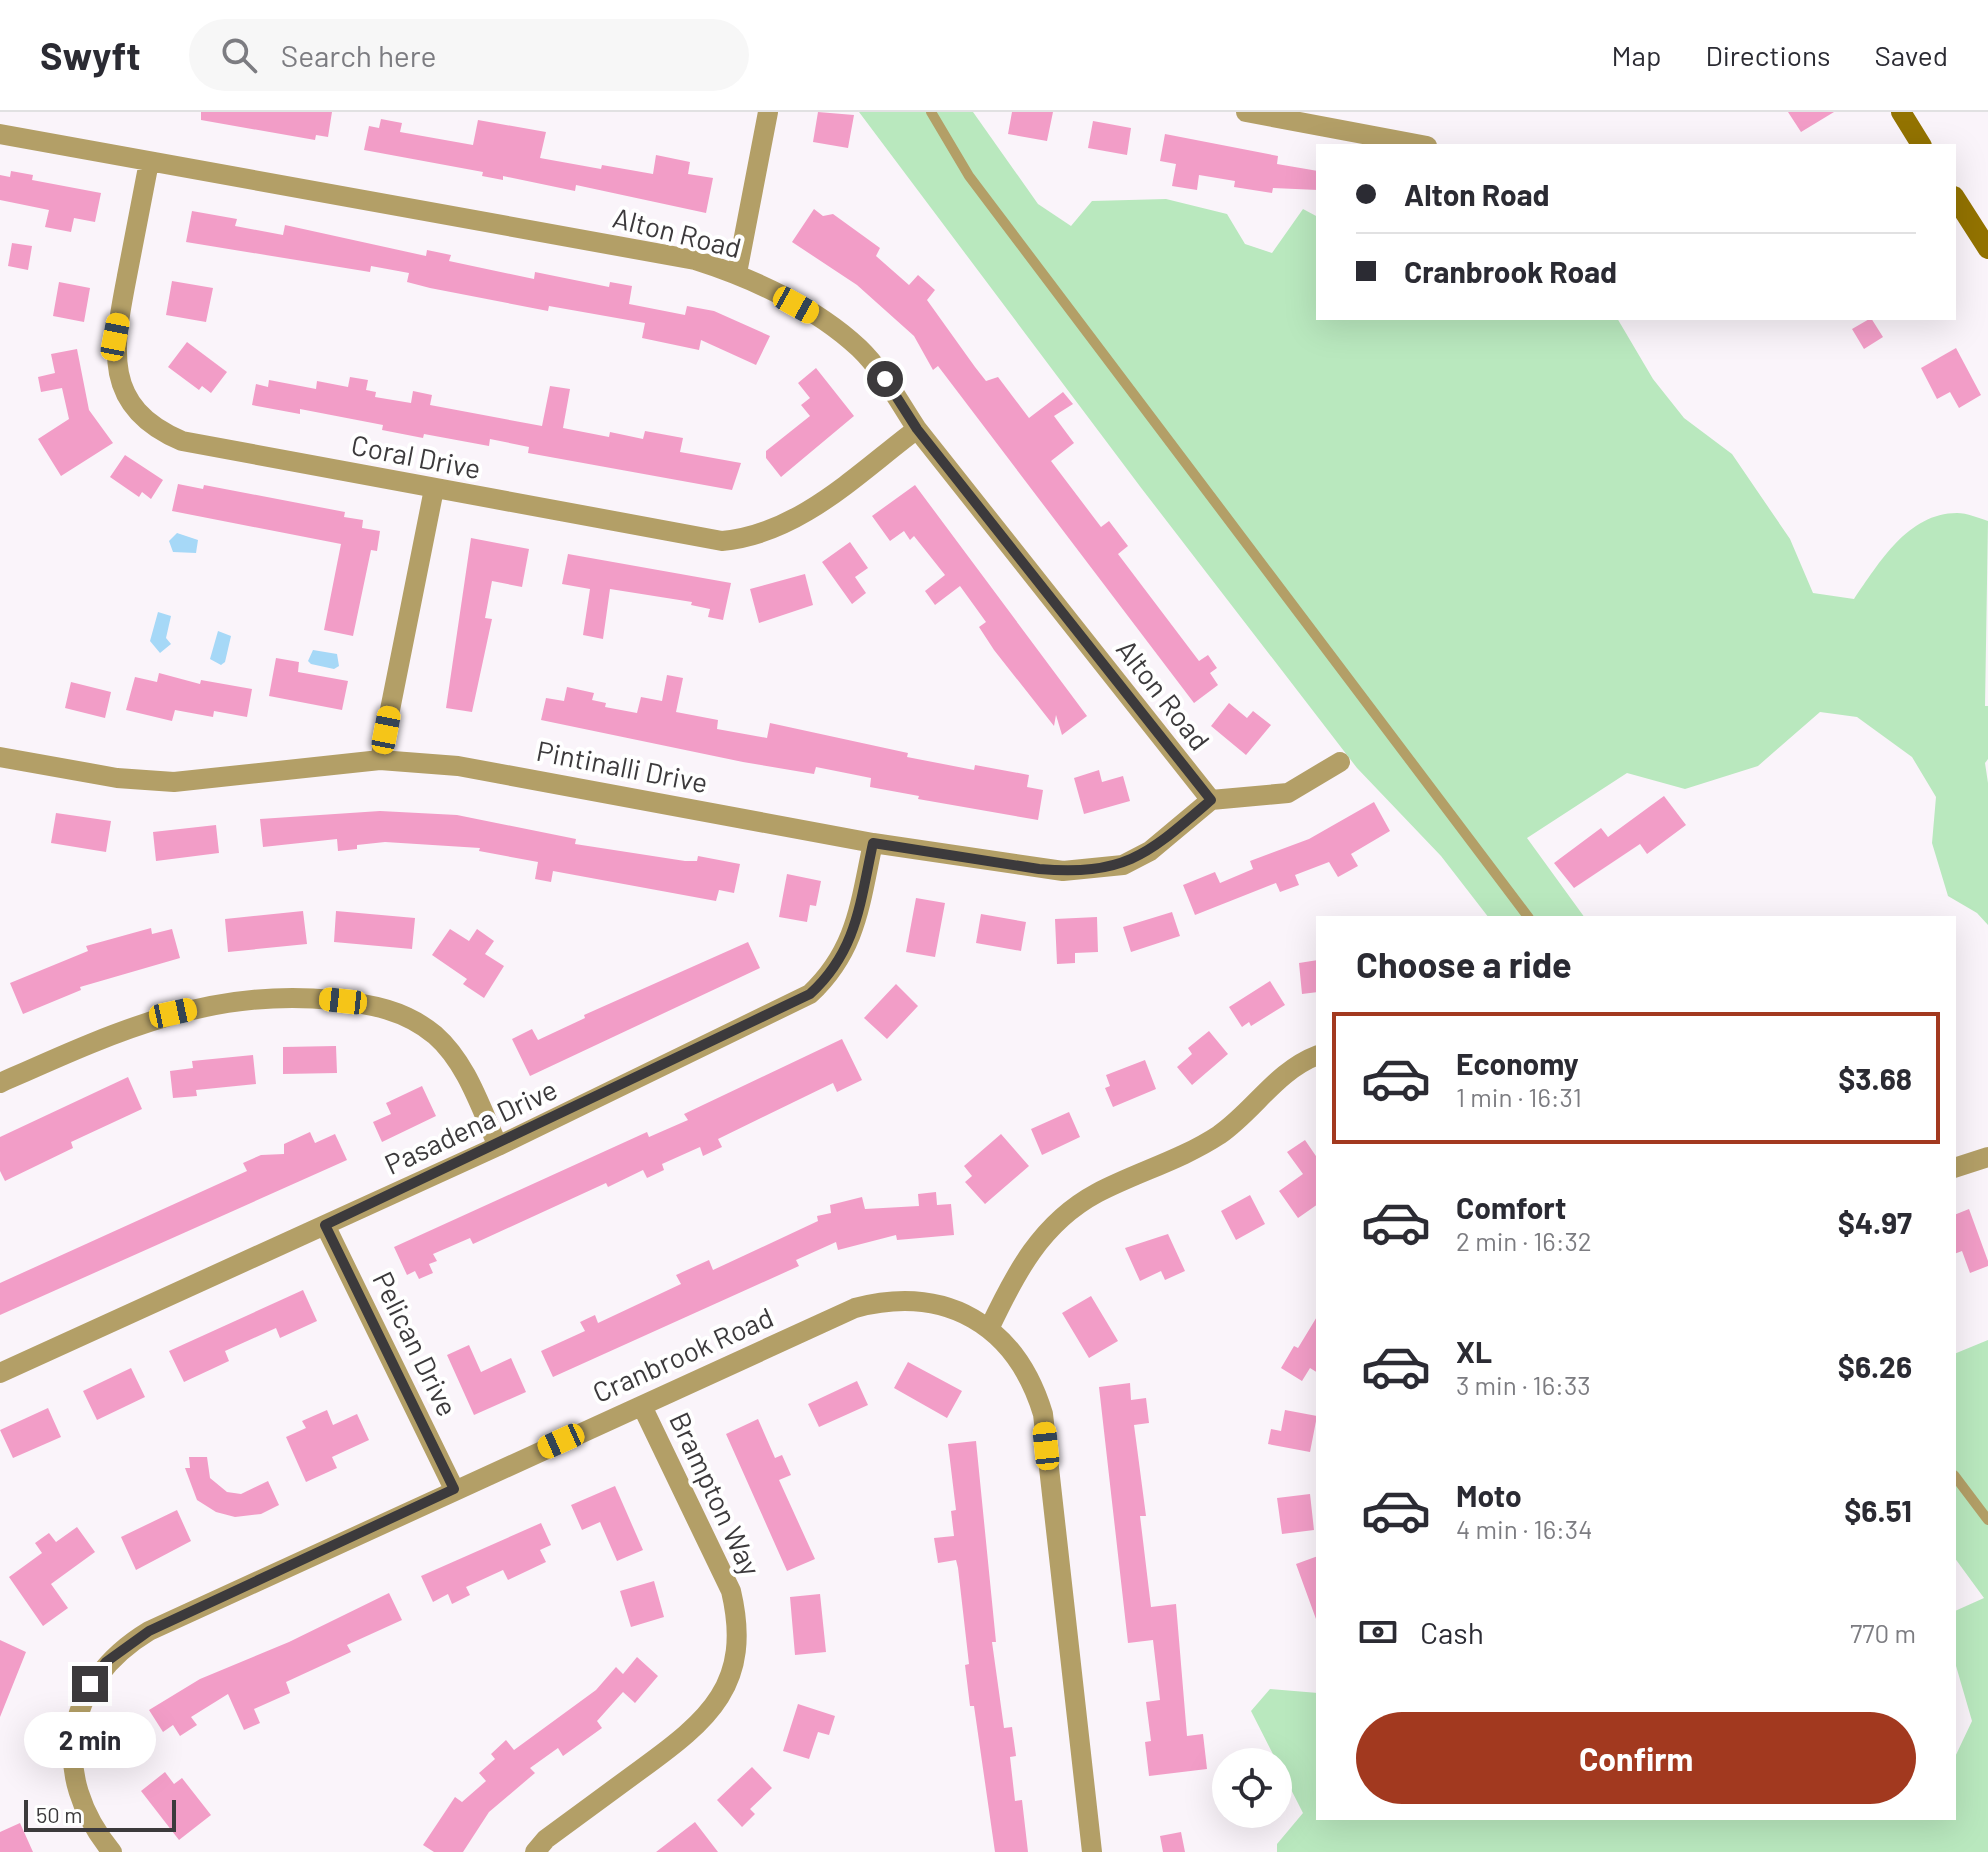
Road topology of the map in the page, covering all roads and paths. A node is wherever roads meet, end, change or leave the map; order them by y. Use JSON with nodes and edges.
{"nodes":[{"id":1,"x":768,"y":112,"type":"edge"},
{"id":2,"x":931,"y":112,"type":"edge"},
{"id":3,"x":1246,"y":112,"type":"edge"},
{"id":4,"x":1901,"y":112,"type":"edge"},
{"id":5,"x":0,"y":134,"type":"edge"},
{"id":6,"x":1416,"y":144,"type":"edge"},
{"id":7,"x":1921,"y":144,"type":"edge"},
{"id":8,"x":149,"y":162,"type":"junction"},
{"id":9,"x":1956,"y":199,"type":"edge"},
{"id":10,"x":1988,"y":249,"type":"edge"},
{"id":11,"x":737,"y":273,"type":"junction"},
{"id":12,"x":917,"y":429,"type":"junction"},
{"id":13,"x":434,"y":489,"type":"junction"},
{"id":14,"x":0,"y":757,"type":"edge"},
{"id":15,"x":380,"y":760,"type":"junction"},
{"id":16,"x":1340,"y":762,"type":"dead end"},
{"id":17,"x":1211,"y":800,"type":"junction"},
{"id":18,"x":873,"y":843,"type":"junction"},
{"id":19,"x":1527,"y":916,"type":"edge"},
{"id":20,"x":1316,"y":1056,"type":"edge"},
{"id":21,"x":0,"y":1083,"type":"edge"},
{"id":22,"x":498,"y":1146,"type":"junction"},
{"id":23,"x":1988,"y":1157,"type":"edge"},
{"id":24,"x":1956,"y":1167,"type":"edge"},
{"id":25,"x":325,"y":1225,"type":"junction"},
{"id":26,"x":989,"y":1329,"type":"junction"},
{"id":27,"x":0,"y":1373,"type":"edge"},
{"id":28,"x":642,"y":1406,"type":"junction"},
{"id":29,"x":1956,"y":1478,"type":"edge"},
{"id":30,"x":454,"y":1489,"type":"junction"},
{"id":31,"x":1988,"y":1520,"type":"edge"},
{"id":32,"x":112,"y":1852,"type":"edge"},
{"id":33,"x":535,"y":1852,"type":"edge"},
{"id":34,"x":1092,"y":1852,"type":"edge"}],
"edges":[{"from":1,"to":11,"type":"street"},
{"from":2,"to":19,"type":"lane"},
{"from":3,"to":6,"type":"street"},
{"from":4,"to":7,"type":"main road"},
{"from":5,"to":8,"type":"street","name":"Alton Road"},
{"from":8,"to":11,"type":"street","name":"Alton Road"},
{"from":8,"to":13,"type":"street","name":"Coral Drive"},
{"from":9,"to":10,"type":"main road"},
{"from":11,"to":12,"type":"street","name":"Alton Road"},
{"from":12,"to":13,"type":"street","name":"Coral Drive"},
{"from":12,"to":17,"type":"street","name":"Alton Road"},
{"from":13,"to":15,"type":"street"},
{"from":14,"to":15,"type":"street","name":"Pintinalli Drive"},
{"from":15,"to":18,"type":"street","name":"Pintinalli Drive"},
{"from":16,"to":17,"type":"street"},
{"from":17,"to":18,"type":"street","name":"Pintinalli Drive"},
{"from":18,"to":22,"type":"street","name":"Pasadena Drive"},
{"from":20,"to":26,"type":"street"},
{"from":21,"to":22,"type":"street"},
{"from":22,"to":25,"type":"street","name":"Pasadena Drive"},
{"from":23,"to":24,"type":"street"},
{"from":25,"to":27,"type":"street","name":"Pasadena Drive"},
{"from":25,"to":30,"type":"street","name":"Pelican Drive"},
{"from":26,"to":28,"type":"street","name":"Cranbrook Road"},
{"from":26,"to":34,"type":"street","name":"Cranbrook Road"},
{"from":28,"to":30,"type":"street","name":"Cranbrook Road"},
{"from":28,"to":33,"type":"street","name":"Brampton Way"},
{"from":29,"to":31,"type":"lane"},
{"from":30,"to":32,"type":"street","name":"Cranbrook Road"}]}
